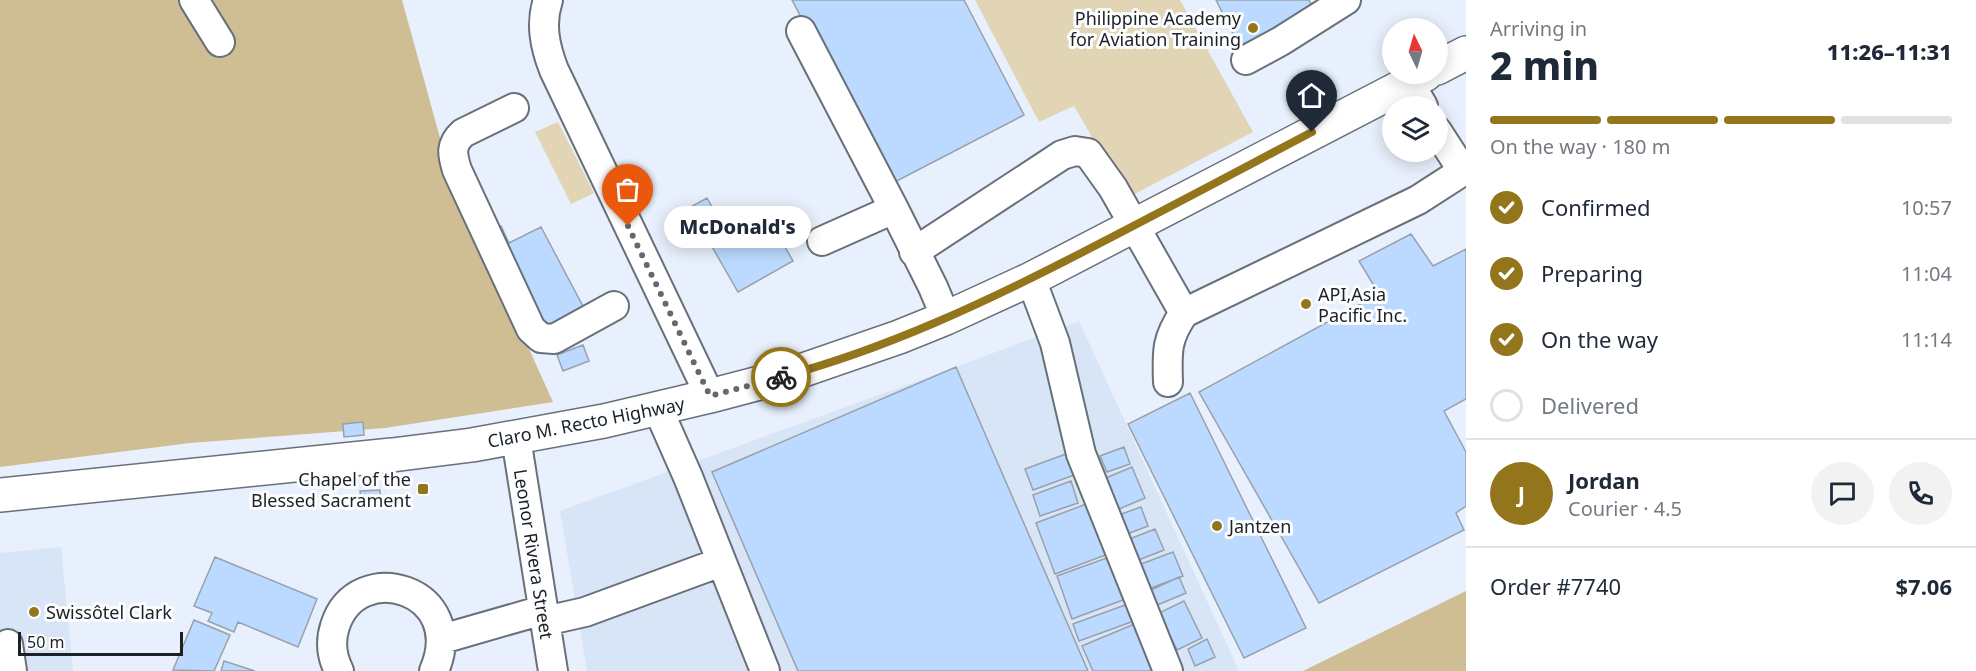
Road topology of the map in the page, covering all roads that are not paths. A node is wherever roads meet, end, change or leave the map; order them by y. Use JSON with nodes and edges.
{"nodes":[{"id":1,"x":194,"y":0,"type":"edge"},
{"id":2,"x":548,"y":0,"type":"edge"},
{"id":3,"x":1346,"y":0,"type":"edge"},
{"id":4,"x":801,"y":31,"type":"dead end"},
{"id":5,"x":220,"y":42,"type":"dead end"},
{"id":6,"x":1466,"y":53,"type":"edge"},
{"id":7,"x":1245,"y":60,"type":"dead end"},
{"id":8,"x":1448,"y":65,"type":"edge"},
{"id":9,"x":1420,"y":84,"type":"edge"},
{"id":10,"x":514,"y":108,"type":"dead end"},
{"id":11,"x":1448,"y":148,"type":"edge"},
{"id":12,"x":894,"y":209,"type":"junction"},
{"id":13,"x":1135,"y":226,"type":"junction"},
{"id":14,"x":822,"y":241,"type":"dead end"},
{"id":15,"x":914,"y":252,"type":"junction"},
{"id":16,"x":1030,"y":279,"type":"junction"},
{"id":17,"x":614,"y":306,"type":"dead end"},
{"id":18,"x":1184,"y":313,"type":"junction"},
{"id":19,"x":946,"y":318,"type":"junction"},
{"id":20,"x":1168,"y":382,"type":"dead end"},
{"id":21,"x":710,"y":396,"type":"junction"},
{"id":22,"x":658,"y":409,"type":"junction"},
{"id":23,"x":516,"y":438,"type":"junction"},
{"id":24,"x":0,"y":495,"type":"edge"},
{"id":25,"x":721,"y":562,"type":"junction"},
{"id":26,"x":544,"y":615,"type":"junction"},
{"id":27,"x":442,"y":639,"type":"junction"},
{"id":28,"x":338,"y":671,"type":"edge"},
{"id":29,"x":434,"y":671,"type":"edge"},
{"id":30,"x":553,"y":671,"type":"edge"},
{"id":31,"x":765,"y":671,"type":"edge"},
{"id":32,"x":1168,"y":671,"type":"edge"}],
"edges":[{"from":1,"to":5,"type":"street"},
{"from":2,"to":21,"type":"street"},
{"from":3,"to":7,"type":"street"},
{"from":4,"to":12,"type":"street"},
{"from":6,"to":8,"type":"main road","name":"Claro M. Recto Highway"},
{"from":9,"to":13,"type":"main road","name":"Claro M. Recto Highway"},
{"from":10,"to":17,"type":"street"},
{"from":11,"to":18,"type":"street"},
{"from":12,"to":14,"type":"street"},
{"from":12,"to":15,"type":"street"},
{"from":13,"to":15,"type":"street"},
{"from":13,"to":16,"type":"main road","name":"Claro M. Recto Highway"},
{"from":13,"to":18,"type":"street"},
{"from":15,"to":19,"type":"street"},
{"from":16,"to":19,"type":"main road","name":"Claro M. Recto Highway"},
{"from":16,"to":32,"type":"street"},
{"from":18,"to":20,"type":"street"},
{"from":19,"to":21,"type":"main road","name":"Claro M. Recto Highway"},
{"from":21,"to":22,"type":"main road","name":"Claro M. Recto Highway"},
{"from":22,"to":23,"type":"main road","name":"Claro M. Recto Highway"},
{"from":22,"to":25,"type":"street"},
{"from":23,"to":24,"type":"main road","name":"Claro M. Recto Highway"},
{"from":23,"to":26,"type":"street","name":"Leonor Rivera Street"},
{"from":25,"to":26,"type":"street"},
{"from":25,"to":31,"type":"street"},
{"from":26,"to":27,"type":"street"},
{"from":26,"to":30,"type":"street","name":"Leonor Rivera Street"},
{"from":27,"to":28,"type":"street"},
{"from":27,"to":29,"type":"street"}]}
